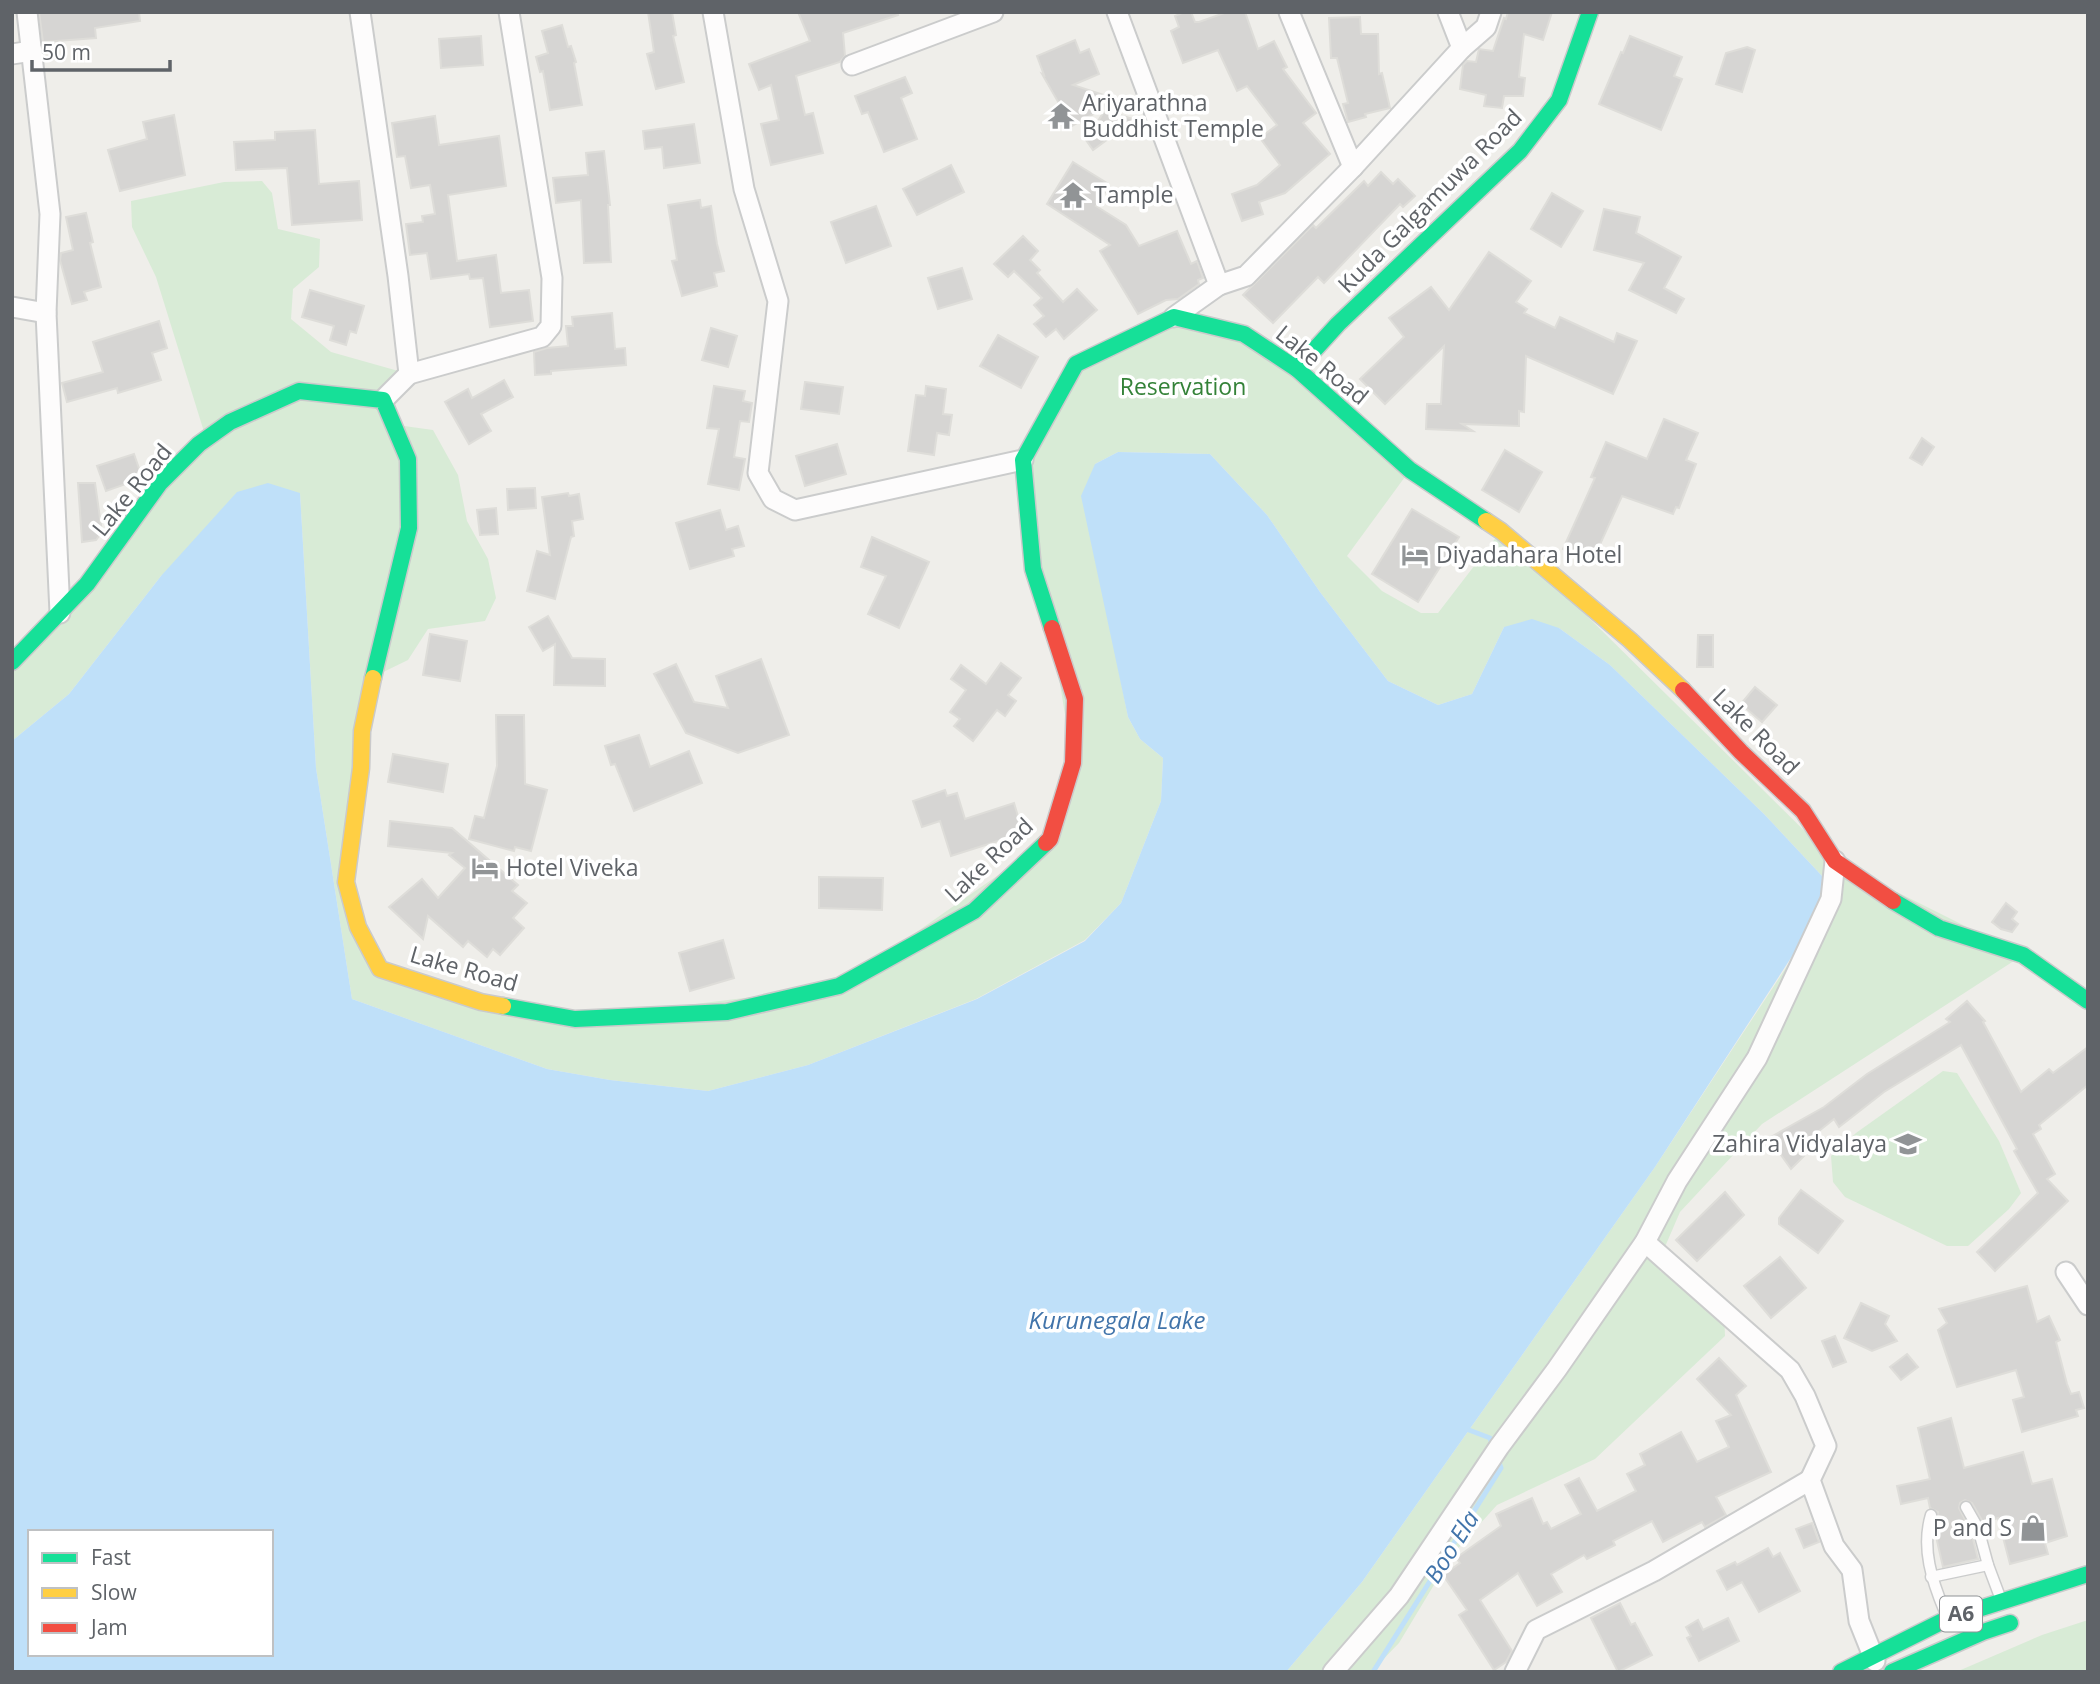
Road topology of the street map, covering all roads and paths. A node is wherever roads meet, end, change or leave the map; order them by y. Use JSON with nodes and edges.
{"nodes":[{"id":1,"x":27,"y":12,"type":"edge"},
{"id":2,"x":360,"y":12,"type":"edge"},
{"id":3,"x":509,"y":12,"type":"edge"},
{"id":4,"x":713,"y":12,"type":"edge"},
{"id":5,"x":993,"y":12,"type":"edge"},
{"id":6,"x":1117,"y":12,"type":"edge"},
{"id":7,"x":1289,"y":12,"type":"edge"},
{"id":8,"x":1448,"y":12,"type":"edge"},
{"id":9,"x":1491,"y":12,"type":"edge"},
{"id":10,"x":1590,"y":12,"type":"edge"},
{"id":11,"x":1462,"y":48,"type":"junction"},
{"id":12,"x":22,"y":52,"type":"edge"},
{"id":13,"x":852,"y":65,"type":"dead end"},
{"id":14,"x":1353,"y":167,"type":"junction"},
{"id":15,"x":1219,"y":285,"type":"junction"},
{"id":16,"x":12,"y":307,"type":"edge"},
{"id":17,"x":46,"y":313,"type":"junction"},
{"id":18,"x":1174,"y":317,"type":"junction"},
{"id":19,"x":1297,"y":369,"type":"junction"},
{"id":20,"x":409,"y":374,"type":"junction"},
{"id":21,"x":383,"y":400,"type":"junction"},
{"id":22,"x":1023,"y":460,"type":"junction"},
{"id":23,"x":60,"y":613,"type":"junction"},
{"id":24,"x":12,"y":662,"type":"edge"},
{"id":25,"x":1835,"y":860,"type":"junction"},
{"id":26,"x":2088,"y":1001,"type":"edge"},
{"id":27,"x":1646,"y":1242,"type":"junction"},
{"id":28,"x":2066,"y":1272,"type":"dead end"},
{"id":29,"x":2088,"y":1305,"type":"edge"},
{"id":30,"x":1810,"y":1479,"type":"junction"},
{"id":31,"x":1966,"y":1507,"type":"dead end"},
{"id":32,"x":1931,"y":1515,"type":"dead end"},
{"id":33,"x":1988,"y":1565,"type":"junction"},
{"id":34,"x":2088,"y":1574,"type":"edge"},
{"id":35,"x":1931,"y":1577,"type":"junction"},
{"id":36,"x":2001,"y":1601,"type":"junction"},
{"id":37,"x":2026,"y":1617,"type":"dead end"},
{"id":38,"x":1947,"y":1619,"type":"junction"},
{"id":39,"x":1877,"y":1663,"type":"edge"},
{"id":40,"x":1333,"y":1672,"type":"edge"},
{"id":41,"x":1515,"y":1672,"type":"edge"},
{"id":42,"x":1841,"y":1672,"type":"edge"},
{"id":43,"x":1892,"y":1672,"type":"edge"}],
"edges":[{"from":1,"to":12,"type":"street"},
{"from":2,"to":20,"type":"street"},
{"from":3,"to":20,"type":"street"},
{"from":4,"to":22,"type":"street"},
{"from":5,"to":13,"type":"street"},
{"from":6,"to":15,"type":"street"},
{"from":7,"to":14,"type":"street"},
{"from":8,"to":11,"type":"street"},
{"from":9,"to":11,"type":"street"},
{"from":10,"to":19,"type":"main road","name":"Kuda Galgamuwa Road"},
{"from":11,"to":14,"type":"street"},
{"from":12,"to":17,"type":"street"},
{"from":14,"to":15,"type":"street"},
{"from":15,"to":18,"type":"street"},
{"from":16,"to":17,"type":"street"},
{"from":17,"to":23,"type":"street"},
{"from":18,"to":19,"type":"main road","name":"Lake Road"},
{"from":18,"to":22,"type":"main road"},
{"from":19,"to":25,"type":"main road","name":"Lake Road"},
{"from":20,"to":21,"type":"street"},
{"from":21,"to":22,"type":"main road","name":"Lake Road"},
{"from":21,"to":23,"type":"main road","name":"Lake Road"},
{"from":23,"to":24,"type":"main road","name":"Lake Road"},
{"from":25,"to":26,"type":"main road","name":"Lake Road"},
{"from":25,"to":27,"type":"street"},
{"from":27,"to":30,"type":"street"},
{"from":27,"to":40,"type":"street"},
{"from":28,"to":29,"type":"street"},
{"from":30,"to":39,"type":"street"},
{"from":30,"to":41,"type":"street"},
{"from":31,"to":33,"type":"lane"},
{"from":32,"to":35,"type":"lane"},
{"from":33,"to":35,"type":"lane"},
{"from":33,"to":36,"type":"lane"},
{"from":34,"to":36,"type":"main road","number":"A6"},
{"from":35,"to":38,"type":"lane"},
{"from":36,"to":38,"type":"main road","number":"A6"},
{"from":37,"to":43,"type":"main road","number":"A6"},
{"from":38,"to":39,"type":"main road","number":"A6"},
{"from":39,"to":42,"type":"main road","number":"A6"}]}
